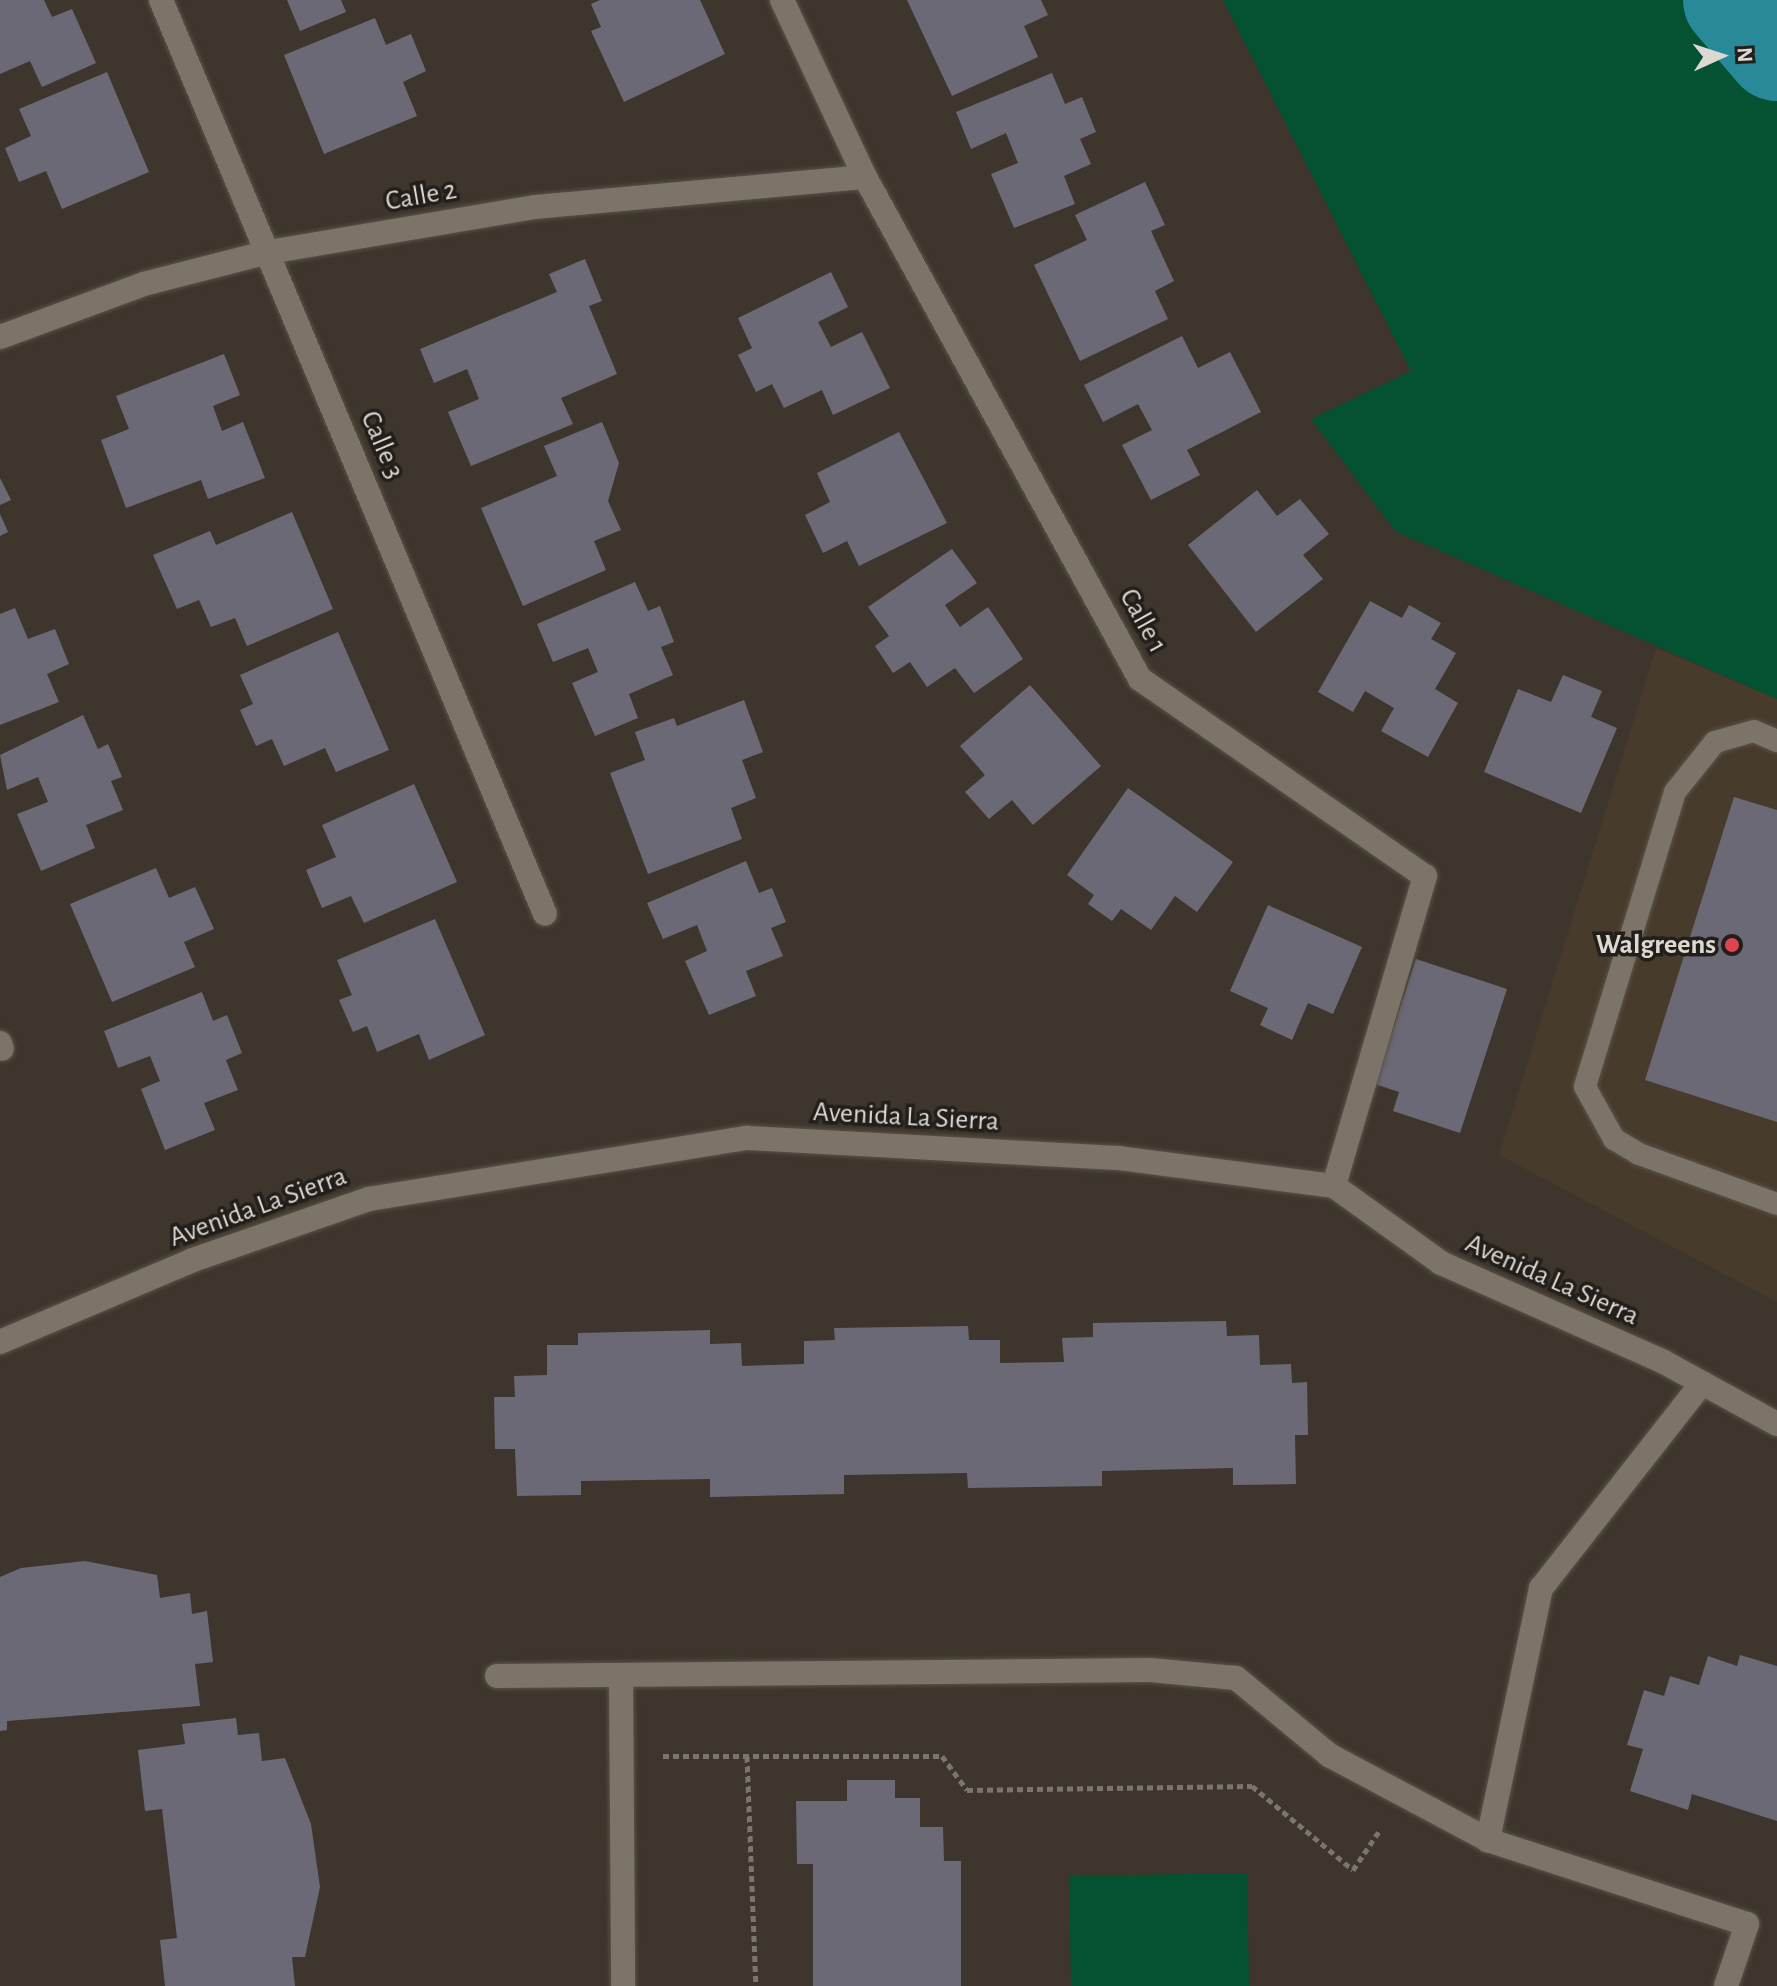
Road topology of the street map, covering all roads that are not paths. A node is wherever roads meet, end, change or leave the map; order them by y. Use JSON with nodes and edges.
{"nodes":[{"id":1,"x":161,"y":0,"type":"edge"},
{"id":2,"x":782,"y":0,"type":"edge"},
{"id":3,"x":865,"y":177,"type":"junction"},
{"id":4,"x":269,"y":252,"type":"junction"},
{"id":5,"x":0,"y":337,"type":"edge"},
{"id":6,"x":1777,"y":741,"type":"edge"},
{"id":7,"x":545,"y":914,"type":"dead end"},
{"id":8,"x":1334,"y":1186,"type":"junction"},
{"id":9,"x":1777,"y":1204,"type":"edge"},
{"id":10,"x":0,"y":1342,"type":"edge"},
{"id":11,"x":1702,"y":1383,"type":"junction"},
{"id":12,"x":1777,"y":1424,"type":"edge"},
{"id":13,"x":621,"y":1675,"type":"junction"},
{"id":14,"x":497,"y":1676,"type":"dead end"},
{"id":15,"x":1488,"y":1840,"type":"junction"},
{"id":16,"x":623,"y":1986,"type":"edge"},
{"id":17,"x":1726,"y":1986,"type":"edge"}],
"edges":[{"from":1,"to":4,"type":"street","name":"Calle 3"},
{"from":2,"to":3,"type":"street","name":"Calle 1"},
{"from":3,"to":4,"type":"street","name":"Calle 2"},
{"from":3,"to":8,"type":"street","name":"Calle 1"},
{"from":4,"to":5,"type":"street","name":"Calle 2"},
{"from":4,"to":7,"type":"street","name":"Calle 3"},
{"from":6,"to":9,"type":"lane"},
{"from":8,"to":10,"type":"street","name":"Avenida La Sierra"},
{"from":8,"to":11,"type":"street","name":"Avenida La Sierra"},
{"from":11,"to":12,"type":"street","name":"Avenida La Sierra"},
{"from":11,"to":15,"type":"street"},
{"from":13,"to":14,"type":"street"},
{"from":13,"to":15,"type":"street"},
{"from":13,"to":16,"type":"street"},
{"from":15,"to":17,"type":"street"}]}
